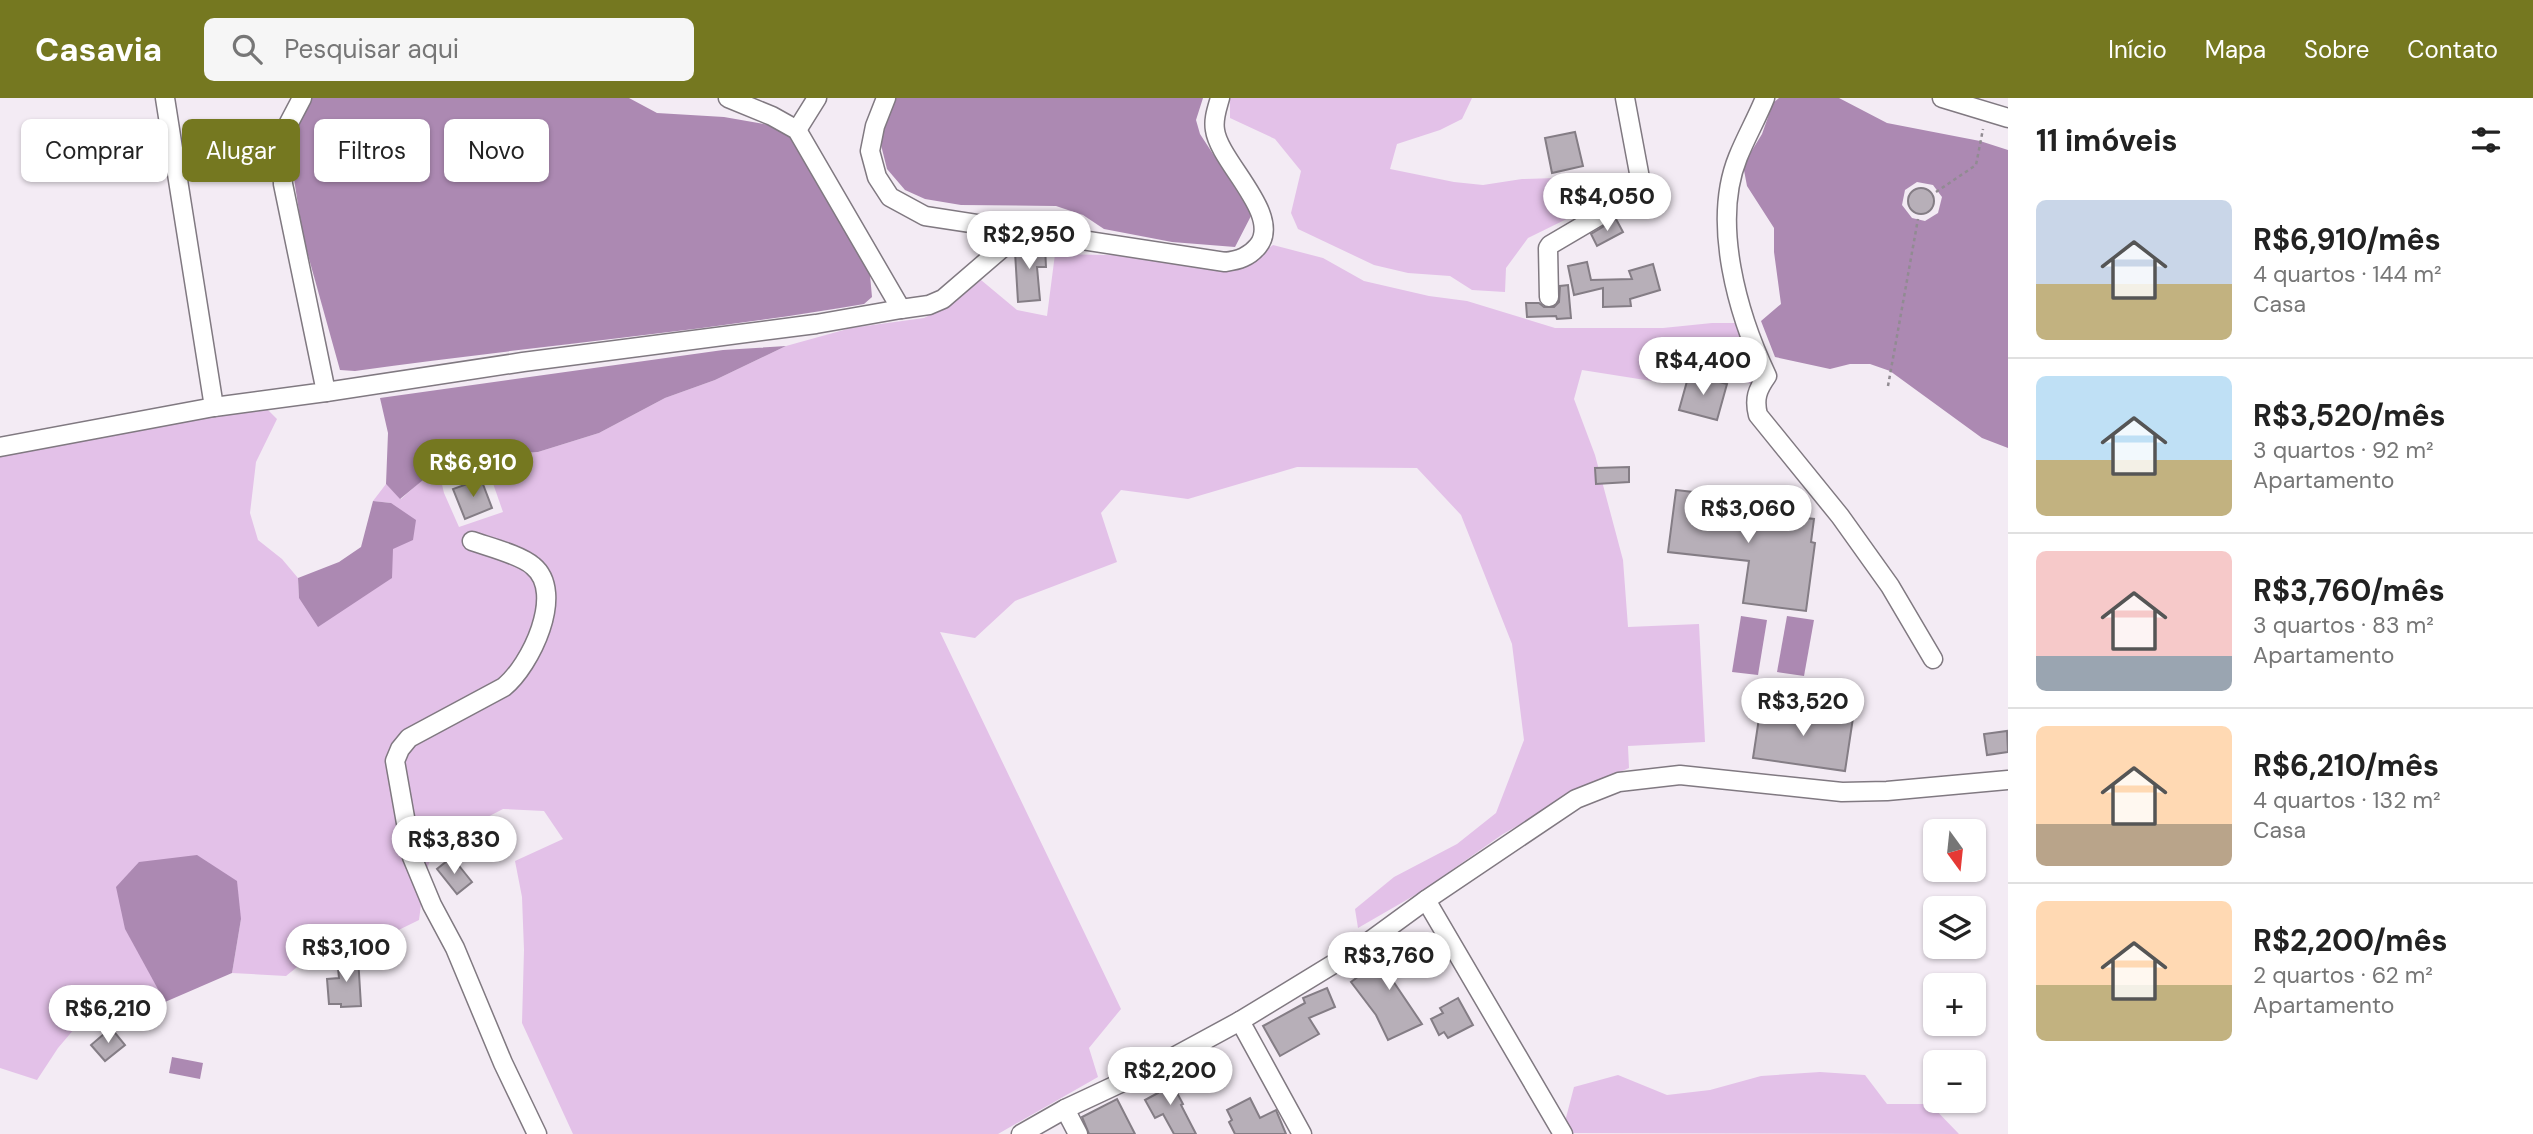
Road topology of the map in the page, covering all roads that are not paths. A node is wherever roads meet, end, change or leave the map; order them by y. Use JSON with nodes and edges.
{"nodes":[{"id":1,"x":165,"y":98,"type":"edge"},
{"id":2,"x":302,"y":98,"type":"edge"},
{"id":3,"x":728,"y":98,"type":"edge"},
{"id":4,"x":817,"y":98,"type":"edge"},
{"id":5,"x":886,"y":98,"type":"edge"},
{"id":6,"x":1220,"y":98,"type":"edge"},
{"id":7,"x":1625,"y":98,"type":"edge"},
{"id":8,"x":1765,"y":98,"type":"edge"},
{"id":9,"x":1942,"y":98,"type":"edge"},
{"id":10,"x":2008,"y":118,"type":"edge"},
{"id":11,"x":797,"y":130,"type":"junction"},
{"id":12,"x":1022,"y":231,"type":"junction"},
{"id":13,"x":1549,"y":297,"type":"dead end"},
{"id":14,"x":901,"y":309,"type":"junction"},
{"id":15,"x":326,"y":393,"type":"junction"},
{"id":16,"x":214,"y":407,"type":"junction"},
{"id":17,"x":0,"y":447,"type":"edge"},
{"id":18,"x":472,"y":541,"type":"dead end"},
{"id":19,"x":1933,"y":659,"type":"dead end"},
{"id":20,"x":2008,"y":780,"type":"edge"},
{"id":21,"x":1426,"y":900,"type":"junction"},
{"id":22,"x":1240,"y":1021,"type":"junction"},
{"id":23,"x":1065,"y":1109,"type":"junction"},
{"id":24,"x":537,"y":1134,"type":"edge"},
{"id":25,"x":1021,"y":1134,"type":"edge"},
{"id":26,"x":1078,"y":1134,"type":"edge"},
{"id":27,"x":1302,"y":1134,"type":"edge"},
{"id":28,"x":1563,"y":1134,"type":"edge"}],
"edges":[{"from":1,"to":16,"type":"street"},
{"from":2,"to":15,"type":"street"},
{"from":3,"to":11,"type":"street"},
{"from":4,"to":11,"type":"street"},
{"from":5,"to":12,"type":"street"},
{"from":6,"to":12,"type":"street"},
{"from":7,"to":13,"type":"street"},
{"from":8,"to":19,"type":"street"},
{"from":9,"to":10,"type":"street"},
{"from":11,"to":14,"type":"street"},
{"from":12,"to":14,"type":"street"},
{"from":14,"to":15,"type":"street"},
{"from":15,"to":16,"type":"street"},
{"from":16,"to":17,"type":"street"},
{"from":18,"to":24,"type":"street"},
{"from":20,"to":21,"type":"street"},
{"from":21,"to":22,"type":"street"},
{"from":21,"to":28,"type":"street"},
{"from":22,"to":23,"type":"street"},
{"from":22,"to":27,"type":"street"},
{"from":23,"to":25,"type":"street"},
{"from":23,"to":26,"type":"street"}]}
